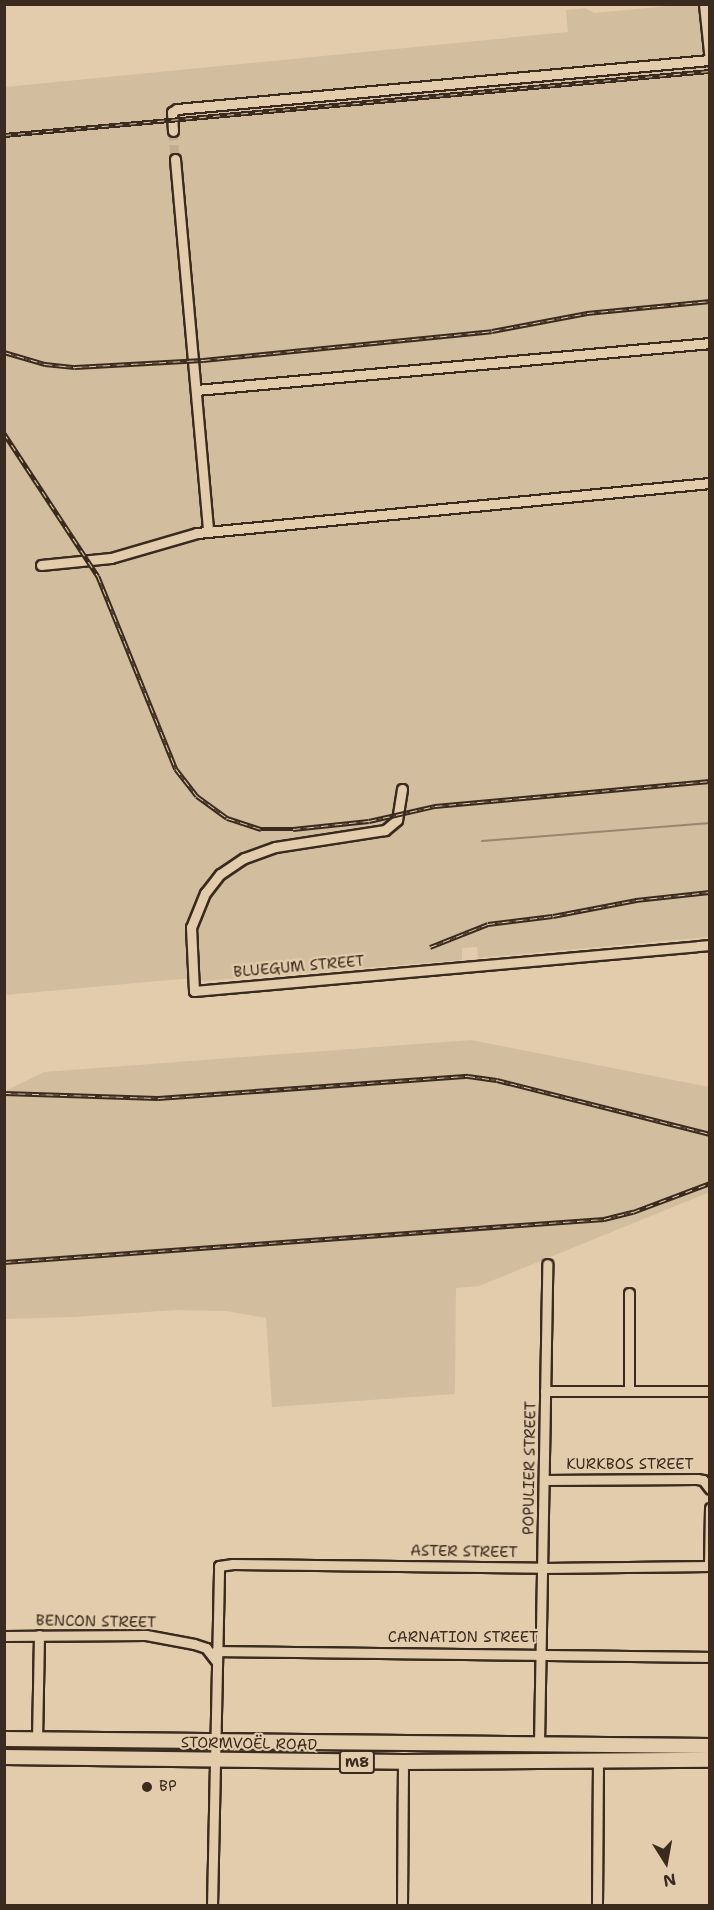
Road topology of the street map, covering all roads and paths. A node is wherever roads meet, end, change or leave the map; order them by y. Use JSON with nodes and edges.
{"nodes":[{"id":1,"x":704,"y":4,"type":"edge"},
{"id":2,"x":709,"y":61,"type":"edge"},
{"id":3,"x":173,"y":131,"type":"tunnel mouth"},
{"id":4,"x":175,"y":159,"type":"tunnel mouth"},
{"id":5,"x":710,"y":343,"type":"edge"},
{"id":6,"x":196,"y":390,"type":"junction"},
{"id":7,"x":710,"y":483,"type":"edge"},
{"id":8,"x":208,"y":532,"type":"junction"},
{"id":9,"x":41,"y":565,"type":"dead end"},
{"id":10,"x":402,"y":789,"type":"dead end"},
{"id":11,"x":710,"y":945,"type":"edge"},
{"id":12,"x":547,"y":1264,"type":"dead end"},
{"id":13,"x":629,"y":1293,"type":"dead end"},
{"id":14,"x":629,"y":1389,"type":"junction"},
{"id":15,"x":545,"y":1390,"type":"junction"},
{"id":16,"x":710,"y":1391,"type":"edge"},
{"id":17,"x":544,"y":1480,"type":"junction"},
{"id":18,"x":710,"y":1490,"type":"edge"},
{"id":19,"x":710,"y":1508,"type":"edge"},
{"id":20,"x":709,"y":1566,"type":"edge"},
{"id":21,"x":543,"y":1568,"type":"junction"},
{"id":22,"x":39,"y":1635,"type":"junction"},
{"id":23,"x":4,"y":1636,"type":"edge"},
{"id":24,"x":540,"y":1654,"type":"junction"},
{"id":25,"x":216,"y":1656,"type":"junction"},
{"id":26,"x":710,"y":1656,"type":"edge"},
{"id":27,"x":4,"y":1739,"type":"edge"},
{"id":28,"x":37,"y":1740,"type":"junction"},
{"id":29,"x":215,"y":1742,"type":"junction"},
{"id":30,"x":539,"y":1744,"type":"junction"},
{"id":31,"x":710,"y":1746,"type":"edge"},
{"id":32,"x":4,"y":1757,"type":"edge"},
{"id":33,"x":598,"y":1758,"type":"junction"},
{"id":34,"x":710,"y":1760,"type":"edge"},
{"id":35,"x":214,"y":1761,"type":"junction"},
{"id":36,"x":403,"y":1762,"type":"junction"},
{"id":37,"x":212,"y":1905,"type":"edge"},
{"id":38,"x":402,"y":1905,"type":"edge"},
{"id":39,"x":597,"y":1905,"type":"edge"}],
"edges":[{"from":1,"to":2,"type":"street"},
{"from":2,"to":3,"type":"street"},
{"from":4,"to":6,"type":"street"},
{"from":5,"to":6,"type":"street"},
{"from":6,"to":8,"type":"street"},
{"from":7,"to":8,"type":"street"},
{"from":8,"to":9,"type":"street"},
{"from":10,"to":11,"type":"street","name":"BLUEGUM STREET"},
{"from":12,"to":15,"type":"street","name":"POPULIER STREET"},
{"from":13,"to":14,"type":"street"},
{"from":14,"to":15,"type":"street"},
{"from":14,"to":16,"type":"street"},
{"from":15,"to":17,"type":"street","name":"POPULIER STREET"},
{"from":17,"to":18,"type":"street","name":"KURKBOS STREET"},
{"from":17,"to":21,"type":"street","name":"POPULIER STREET"},
{"from":19,"to":20,"type":"street"},
{"from":20,"to":21,"type":"street","name":"ASTER STREET"},
{"from":21,"to":24,"type":"street","name":"POPULIER STREET"},
{"from":21,"to":25,"type":"street","name":"ASTER STREET"},
{"from":22,"to":23,"type":"street","name":"BENCON STREET"},
{"from":22,"to":25,"type":"street","name":"BENCON STREET"},
{"from":22,"to":28,"type":"street"},
{"from":24,"to":25,"type":"street","name":"CARNATION STREET"},
{"from":24,"to":26,"type":"street","name":"CARNATION STREET"},
{"from":24,"to":30,"type":"street","name":"POPULIER STREET"},
{"from":25,"to":29,"type":"street"},
{"from":27,"to":28,"type":"main road","name":"STORMVOËL ROAD","number":"M8"},
{"from":28,"to":29,"type":"main road","name":"STORMVOËL ROAD","number":"M8"},
{"from":29,"to":30,"type":"main road","name":"STORMVOËL ROAD","number":"M8"},
{"from":29,"to":35,"type":"street"},
{"from":30,"to":31,"type":"main road","name":"STORMVOËL ROAD","number":"M8"},
{"from":32,"to":35,"type":"main road","name":"STORMVOËL ROAD","number":"M8"},
{"from":33,"to":34,"type":"main road","name":"STORMVOËL ROAD","number":"M8"},
{"from":33,"to":36,"type":"main road","name":"STORMVOËL ROAD","number":"M8"},
{"from":33,"to":39,"type":"street"},
{"from":35,"to":36,"type":"main road","name":"STORMVOËL ROAD","number":"M8"},
{"from":35,"to":37,"type":"street"},
{"from":36,"to":38,"type":"street"}]}
